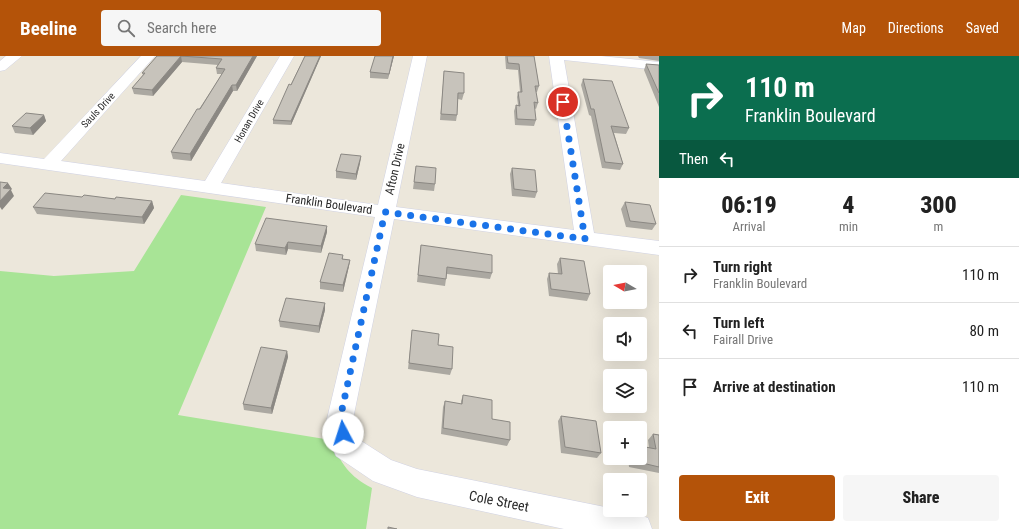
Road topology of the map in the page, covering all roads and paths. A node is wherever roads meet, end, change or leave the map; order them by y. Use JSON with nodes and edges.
{"nodes":[{"id":1,"x":15,"y":56,"type":"edge"},
{"id":2,"x":148,"y":56,"type":"edge"},
{"id":3,"x":287,"y":56,"type":"edge"},
{"id":4,"x":420,"y":56,"type":"edge"},
{"id":5,"x":556,"y":56,"type":"edge"},
{"id":6,"x":560,"y":56,"type":"edge"},
{"id":7,"x":659,"y":66,"type":"edge"},
{"id":8,"x":0,"y":68,"type":"edge"},
{"id":9,"x":0,"y":158,"type":"edge"},
{"id":10,"x":48,"y":165,"type":"junction"},
{"id":11,"x":210,"y":187,"type":"junction"},
{"id":12,"x":385,"y":212,"type":"junction"},
{"id":13,"x":585,"y":239,"type":"junction"},
{"id":14,"x":659,"y":248,"type":"edge"},
{"id":15,"x":364,"y":459,"type":"joint"},
{"id":16,"x":638,"y":529,"type":"edge"}],
"edges":[{"from":1,"to":8,"type":"street"},
{"from":2,"to":10,"type":"street","name":"Sauls Drive"},
{"from":3,"to":11,"type":"street","name":"Honan Drive"},
{"from":4,"to":12,"type":"street","name":"Afton Drive"},
{"from":5,"to":13,"type":"street"},
{"from":6,"to":7,"type":"street"},
{"from":9,"to":10,"type":"street","name":"Franklin Boulevard"},
{"from":10,"to":11,"type":"street","name":"Franklin Boulevard"},
{"from":11,"to":12,"type":"street","name":"Franklin Boulevard"},
{"from":12,"to":13,"type":"street","name":"Franklin Boulevard"},
{"from":12,"to":15,"type":"street","name":"Afton Drive"},
{"from":13,"to":14,"type":"street","name":"Franklin Boulevard"},
{"from":15,"to":16,"type":"street","name":"Cole Street"}]}
